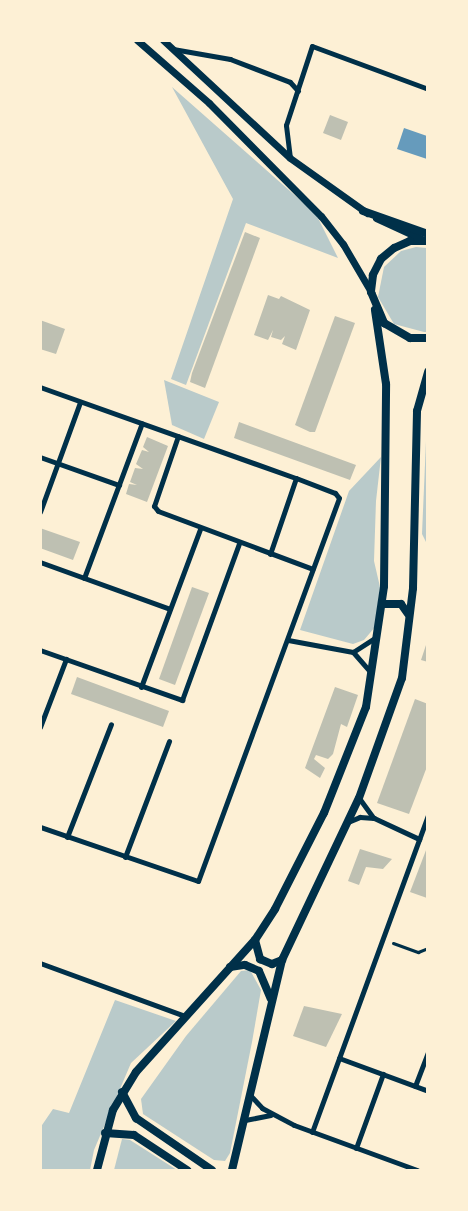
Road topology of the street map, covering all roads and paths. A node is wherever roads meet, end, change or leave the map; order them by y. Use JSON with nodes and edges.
{"nodes":[{"id":1,"x":137,"y":40,"type":"edge"},
{"id":2,"x":163,"y":40,"type":"edge"},
{"id":3,"x":313,"y":43,"type":"edge"},
{"id":4,"x":173,"y":49,"type":"junction"},
{"id":5,"x":303,"y":76,"type":"junction"},
{"id":6,"x":290,"y":82,"type":"junction"},
{"id":7,"x":428,"y":89,"type":"edge"},
{"id":8,"x":298,"y":91,"type":"junction"},
{"id":9,"x":290,"y":158,"type":"junction"},
{"id":10,"x":363,"y":211,"type":"junction"},
{"id":11,"x":428,"y":234,"type":"edge"},
{"id":12,"x":428,"y":241,"type":"edge"},
{"id":13,"x":371,"y":292,"type":"junction"},
{"id":14,"x":375,"y":310,"type":"junction"},
{"id":15,"x":428,"y":338,"type":"edge"},
{"id":16,"x":428,"y":372,"type":"edge"},
{"id":17,"x":40,"y":387,"type":"edge"},
{"id":18,"x":80,"y":402,"type":"junction"},
{"id":19,"x":142,"y":423,"type":"junction"},
{"id":20,"x":178,"y":436,"type":"junction"},
{"id":21,"x":40,"y":457,"type":"edge"},
{"id":22,"x":58,"y":463,"type":"junction"},
{"id":23,"x":296,"y":478,"type":"junction"},
{"id":24,"x":119,"y":485,"type":"junction"},
{"id":25,"x":40,"y":512,"type":"edge"},
{"id":26,"x":200,"y":529,"type":"junction"},
{"id":27,"x":239,"y":543,"type":"junction"},
{"id":28,"x":270,"y":554,"type":"junction"},
{"id":29,"x":40,"y":562,"type":"edge"},
{"id":30,"x":313,"y":569,"type":"junction"},
{"id":31,"x":84,"y":578,"type":"junction"},
{"id":32,"x":383,"y":604,"type":"junction"},
{"id":33,"x":170,"y":609,"type":"junction"},
{"id":34,"x":408,"y":614,"type":"junction"},
{"id":35,"x":380,"y":622,"type":"junction"},
{"id":36,"x":288,"y":640,"type":"junction"},
{"id":37,"x":40,"y":650,"type":"edge"},
{"id":38,"x":353,"y":652,"type":"junction"},
{"id":39,"x":66,"y":659,"type":"junction"},
{"id":40,"x":372,"y":680,"type":"junction"},
{"id":41,"x":141,"y":687,"type":"junction"},
{"id":42,"x":111,"y":724,"type":"dead end"},
{"id":43,"x":40,"y":727,"type":"edge"},
{"id":44,"x":169,"y":741,"type":"dead end"},
{"id":45,"x":359,"y":798,"type":"junction"},
{"id":46,"x":428,"y":815,"type":"edge"},
{"id":47,"x":374,"y":818,"type":"junction"},
{"id":48,"x":348,"y":823,"type":"junction"},
{"id":49,"x":40,"y":827,"type":"edge"},
{"id":50,"x":67,"y":837,"type":"junction"},
{"id":51,"x":419,"y":839,"type":"junction"},
{"id":52,"x":125,"y":857,"type":"junction"},
{"id":53,"x":255,"y":940,"type":"junction"},
{"id":54,"x":393,"y":943,"type":"dead end"},
{"id":55,"x":428,"y":948,"type":"edge"},
{"id":56,"x":282,"y":960,"type":"junction"},
{"id":57,"x":40,"y":963,"type":"edge"},
{"id":58,"x":230,"y":967,"type":"junction"},
{"id":59,"x":271,"y":999,"type":"junction"},
{"id":60,"x":185,"y":1016,"type":"junction"},
{"id":61,"x":428,"y":1052,"type":"edge"},
{"id":62,"x":339,"y":1058,"type":"junction"},
{"id":63,"x":383,"y":1074,"type":"junction"},
{"id":64,"x":415,"y":1086,"type":"junction"},
{"id":65,"x":428,"y":1091,"type":"edge"},
{"id":66,"x":122,"y":1092,"type":"junction"},
{"id":67,"x":250,"y":1095,"type":"junction"},
{"id":68,"x":273,"y":1115,"type":"junction"},
{"id":69,"x":246,"y":1120,"type":"junction"},
{"id":70,"x":312,"y":1132,"type":"junction"},
{"id":71,"x":105,"y":1133,"type":"junction"},
{"id":72,"x":356,"y":1148,"type":"junction"},
{"id":73,"x":97,"y":1170,"type":"edge"},
{"id":74,"x":187,"y":1170,"type":"edge"},
{"id":75,"x":212,"y":1170,"type":"edge"},
{"id":76,"x":231,"y":1170,"type":"edge"},
{"id":77,"x":417,"y":1170,"type":"edge"}],
"edges":[{"from":1,"to":13,"type":"street"},
{"from":2,"to":4,"type":"street"},
{"from":3,"to":5,"type":"street"},
{"from":3,"to":7,"type":"street"},
{"from":4,"to":6,"type":"street"},
{"from":4,"to":9,"type":"street"},
{"from":5,"to":6,"type":"street"},
{"from":5,"to":8,"type":"street"},
{"from":6,"to":8,"type":"street"},
{"from":8,"to":9,"type":"street"},
{"from":9,"to":10,"type":"street"},
{"from":10,"to":11,"type":"main road"},
{"from":10,"to":12,"type":"street"},
{"from":12,"to":13,"type":"main road"},
{"from":13,"to":14,"type":"main road"},
{"from":14,"to":15,"type":"main road"},
{"from":14,"to":32,"type":"main road"},
{"from":16,"to":34,"type":"main road"},
{"from":17,"to":18,"type":"street"},
{"from":18,"to":19,"type":"street"},
{"from":18,"to":22,"type":"street"},
{"from":19,"to":20,"type":"street"},
{"from":19,"to":24,"type":"street"},
{"from":20,"to":23,"type":"street"},
{"from":20,"to":26,"type":"street"},
{"from":21,"to":22,"type":"street"},
{"from":22,"to":24,"type":"street"},
{"from":22,"to":25,"type":"street"},
{"from":23,"to":28,"type":"street"},
{"from":23,"to":30,"type":"street"},
{"from":24,"to":31,"type":"street"},
{"from":26,"to":27,"type":"street"},
{"from":26,"to":33,"type":"street"},
{"from":27,"to":28,"type":"street"},
{"from":27,"to":41,"type":"street"},
{"from":28,"to":30,"type":"street"},
{"from":29,"to":31,"type":"street"},
{"from":30,"to":36,"type":"street"},
{"from":31,"to":33,"type":"street"},
{"from":32,"to":34,"type":"main road"},
{"from":32,"to":35,"type":"main road"},
{"from":33,"to":41,"type":"street"},
{"from":34,"to":45,"type":"main road"},
{"from":35,"to":38,"type":"street"},
{"from":35,"to":40,"type":"main road"},
{"from":36,"to":38,"type":"street"},
{"from":36,"to":52,"type":"street"},
{"from":37,"to":39,"type":"street"},
{"from":38,"to":40,"type":"street"},
{"from":39,"to":41,"type":"street"},
{"from":39,"to":43,"type":"street"},
{"from":40,"to":53,"type":"main road"},
{"from":42,"to":50,"type":"street"},
{"from":44,"to":52,"type":"street"},
{"from":45,"to":47,"type":"street"},
{"from":45,"to":48,"type":"main road"},
{"from":46,"to":51,"type":"street"},
{"from":47,"to":48,"type":"street"},
{"from":47,"to":51,"type":"street"},
{"from":48,"to":56,"type":"main road"},
{"from":49,"to":50,"type":"street"},
{"from":50,"to":52,"type":"street"},
{"from":51,"to":62,"type":"street"},
{"from":53,"to":56,"type":"main road"},
{"from":53,"to":58,"type":"main road"},
{"from":54,"to":55,"type":"lane"},
{"from":56,"to":59,"type":"main road"},
{"from":57,"to":60,"type":"street"},
{"from":58,"to":59,"type":"main road"},
{"from":58,"to":60,"type":"main road"},
{"from":59,"to":67,"type":"main road"},
{"from":60,"to":66,"type":"main road"},
{"from":61,"to":64,"type":"street"},
{"from":62,"to":63,"type":"street"},
{"from":62,"to":70,"type":"street"},
{"from":63,"to":64,"type":"street"},
{"from":63,"to":72,"type":"street"},
{"from":64,"to":65,"type":"street"},
{"from":66,"to":71,"type":"main road"},
{"from":66,"to":75,"type":"main road"},
{"from":67,"to":68,"type":"street"},
{"from":67,"to":69,"type":"main road"},
{"from":68,"to":69,"type":"street"},
{"from":68,"to":70,"type":"street"},
{"from":69,"to":76,"type":"main road"},
{"from":70,"to":72,"type":"street"},
{"from":71,"to":73,"type":"main road"},
{"from":71,"to":74,"type":"main road"},
{"from":72,"to":77,"type":"street"}]}
